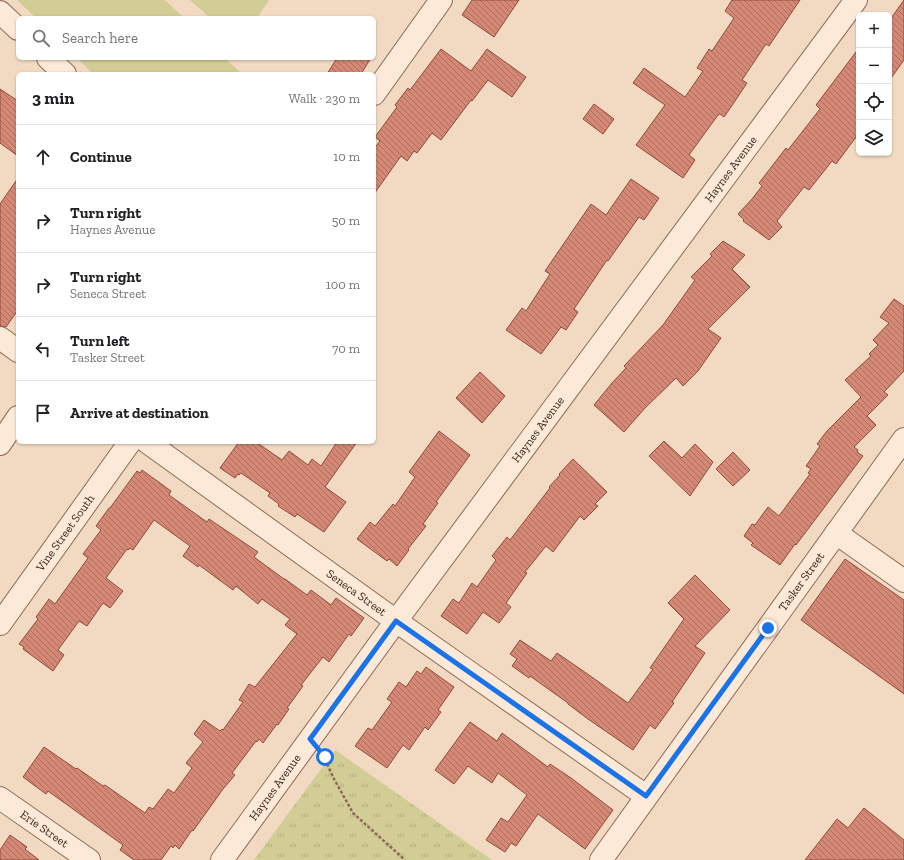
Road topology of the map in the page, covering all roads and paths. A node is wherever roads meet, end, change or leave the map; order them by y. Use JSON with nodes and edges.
{"nodes":[{"id":1,"x":441,"y":0,"type":"edge"},
{"id":2,"x":856,"y":0,"type":"edge"},
{"id":3,"x":0,"y":12,"type":"edge"},
{"id":4,"x":16,"y":27,"type":"edge"},
{"id":5,"x":50,"y":60,"type":"edge"},
{"id":6,"x":63,"y":72,"type":"edge"},
{"id":7,"x":376,"y":91,"type":"edge"},
{"id":8,"x":0,"y":338,"type":"edge"},
{"id":9,"x":16,"y":350,"type":"edge"},
{"id":10,"x":16,"y":420,"type":"edge"},
{"id":11,"x":904,"y":440,"type":"edge"},
{"id":12,"x":0,"y":444,"type":"edge"},
{"id":13,"x":129,"y":444,"type":"edge"},
{"id":14,"x":150,"y":444,"type":"edge"},
{"id":15,"x":836,"y":533,"type":"junction"},
{"id":16,"x":904,"y":581,"type":"edge"},
{"id":17,"x":396,"y":621,"type":"junction"},
{"id":18,"x":0,"y":624,"type":"edge"},
{"id":19,"x":310,"y":739,"type":"junction"},
{"id":20,"x":646,"y":796,"type":"junction"},
{"id":21,"x":0,"y":798,"type":"edge"},
{"id":22,"x":89,"y":860,"type":"edge"},
{"id":23,"x":222,"y":860,"type":"edge"},
{"id":24,"x":405,"y":860,"type":"edge"},
{"id":25,"x":602,"y":860,"type":"edge"}],
"edges":[{"from":1,"to":7,"type":"street"},
{"from":2,"to":17,"type":"street","name":"Haynes Avenue"},
{"from":3,"to":4,"type":"street"},
{"from":5,"to":6,"type":"street"},
{"from":8,"to":9,"type":"street"},
{"from":10,"to":12,"type":"street"},
{"from":11,"to":15,"type":"street","name":"Tasker Street"},
{"from":13,"to":18,"type":"street","name":"Vine Street South"},
{"from":14,"to":17,"type":"street","name":"Seneca Street"},
{"from":15,"to":16,"type":"street"},
{"from":15,"to":20,"type":"street","name":"Tasker Street"},
{"from":17,"to":19,"type":"street","name":"Haynes Avenue"},
{"from":17,"to":20,"type":"street","name":"Seneca Street"},
{"from":19,"to":23,"type":"street","name":"Haynes Avenue"},
{"from":19,"to":24,"type":"path"},
{"from":20,"to":25,"type":"street","name":"Tasker Street"},
{"from":21,"to":22,"type":"street","name":"Erie Street"}]}
